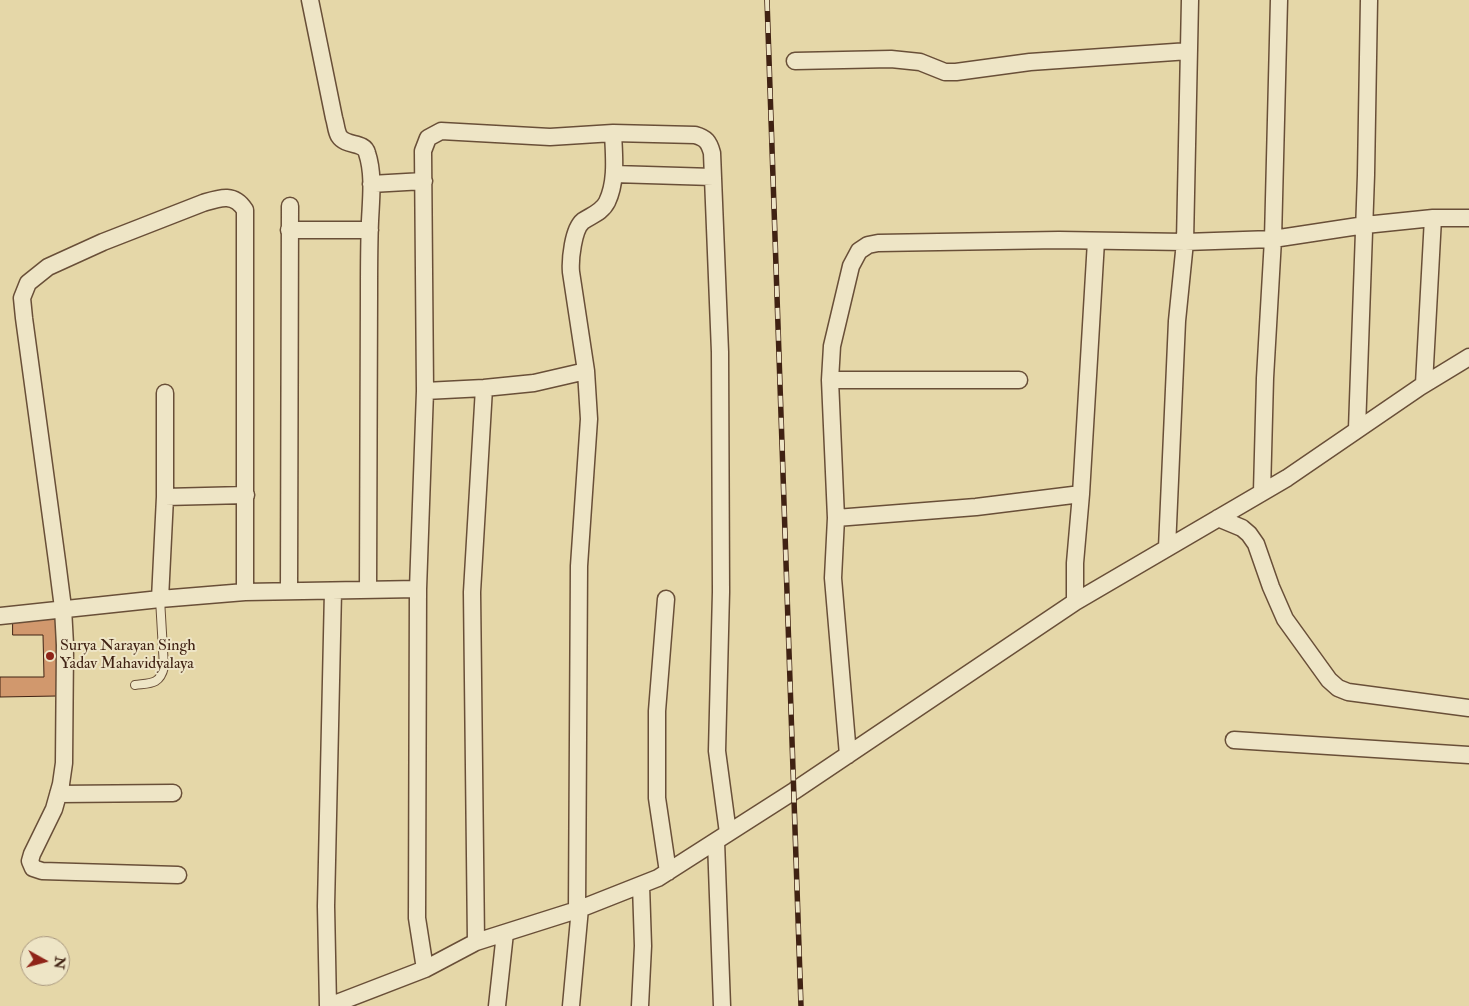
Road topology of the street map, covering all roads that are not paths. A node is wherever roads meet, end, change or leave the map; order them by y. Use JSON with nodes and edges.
{"nodes":[{"id":1,"x":310,"y":0,"type":"edge"},
{"id":2,"x":1190,"y":0,"type":"edge"},
{"id":3,"x":1279,"y":0,"type":"edge"},
{"id":4,"x":1369,"y":0,"type":"edge"},
{"id":5,"x":1189,"y":51,"type":"junction"},
{"id":6,"x":795,"y":61,"type":"dead end"},
{"id":7,"x":613,"y":133,"type":"junction"},
{"id":8,"x":614,"y":174,"type":"junction"},
{"id":9,"x":713,"y":176,"type":"junction"},
{"id":10,"x":424,"y":180,"type":"junction"},
{"id":11,"x":371,"y":184,"type":"junction"},
{"id":12,"x":290,"y":206,"type":"dead end"},
{"id":13,"x":1433,"y":218,"type":"junction"},
{"id":14,"x":1469,"y":218,"type":"edge"},
{"id":15,"x":1365,"y":225,"type":"junction"},
{"id":16,"x":289,"y":230,"type":"junction"},
{"id":17,"x":370,"y":230,"type":"junction"},
{"id":18,"x":1273,"y":239,"type":"junction"},
{"id":19,"x":1096,"y":241,"type":"junction"},
{"id":20,"x":1185,"y":242,"type":"junction"},
{"id":21,"x":1469,"y":357,"type":"edge"},
{"id":22,"x":586,"y":371,"type":"junction"},
{"id":23,"x":830,"y":380,"type":"junction"},
{"id":24,"x":1019,"y":380,"type":"dead end"},
{"id":25,"x":1424,"y":384,"type":"junction"},
{"id":26,"x":484,"y":388,"type":"junction"},
{"id":27,"x":425,"y":391,"type":"junction"},
{"id":28,"x":165,"y":393,"type":"dead end"},
{"id":29,"x":1357,"y":429,"type":"junction"},
{"id":30,"x":1262,"y":492,"type":"junction"},
{"id":31,"x":1081,"y":494,"type":"junction"},
{"id":32,"x":246,"y":495,"type":"junction"},
{"id":33,"x":165,"y":497,"type":"junction"},
{"id":34,"x":836,"y":518,"type":"junction"},
{"id":35,"x":1218,"y":518,"type":"junction"},
{"id":36,"x":1167,"y":548,"type":"junction"},
{"id":37,"x":418,"y":589,"type":"junction"},
{"id":38,"x":368,"y":590,"type":"junction"},
{"id":39,"x":289,"y":591,"type":"junction"},
{"id":40,"x":333,"y":591,"type":"junction"},
{"id":41,"x":245,"y":592,"type":"junction"},
{"id":42,"x":160,"y":599,"type":"junction"},
{"id":43,"x":666,"y":599,"type":"dead end"},
{"id":44,"x":1076,"y":602,"type":"junction"},
{"id":45,"x":63,"y":608,"type":"junction"},
{"id":46,"x":0,"y":616,"type":"edge"},
{"id":47,"x":135,"y":686,"type":"dead end"},
{"id":48,"x":1469,"y":708,"type":"edge"},
{"id":49,"x":1234,"y":740,"type":"dead end"},
{"id":50,"x":848,"y":755,"type":"junction"},
{"id":51,"x":1469,"y":755,"type":"edge"},
{"id":52,"x":173,"y":793,"type":"dead end"},
{"id":53,"x":58,"y":794,"type":"junction"},
{"id":54,"x":722,"y":837,"type":"junction"},
{"id":55,"x":668,"y":872,"type":"junction"},
{"id":56,"x":178,"y":875,"type":"dead end"},
{"id":57,"x":641,"y":884,"type":"junction"},
{"id":58,"x":578,"y":909,"type":"junction"},
{"id":59,"x":505,"y":932,"type":"junction"},
{"id":60,"x":476,"y":942,"type":"junction"},
{"id":61,"x":424,"y":969,"type":"junction"},
{"id":62,"x":328,"y":1006,"type":"edge"},
{"id":63,"x":497,"y":1006,"type":"edge"},
{"id":64,"x":571,"y":1006,"type":"edge"},
{"id":65,"x":640,"y":1006,"type":"edge"},
{"id":66,"x":722,"y":1006,"type":"edge"}],
"edges":[{"from":1,"to":11,"type":"street"},
{"from":2,"to":5,"type":"street"},
{"from":3,"to":18,"type":"street"},
{"from":4,"to":15,"type":"street"},
{"from":5,"to":6,"type":"street"},
{"from":5,"to":20,"type":"street"},
{"from":7,"to":8,"type":"street"},
{"from":7,"to":9,"type":"street"},
{"from":7,"to":10,"type":"street"},
{"from":8,"to":9,"type":"street"},
{"from":8,"to":22,"type":"street"},
{"from":9,"to":54,"type":"street"},
{"from":10,"to":11,"type":"street"},
{"from":10,"to":27,"type":"street"},
{"from":11,"to":17,"type":"street"},
{"from":12,"to":16,"type":"street"},
{"from":13,"to":14,"type":"street"},
{"from":13,"to":15,"type":"street"},
{"from":13,"to":25,"type":"street"},
{"from":15,"to":18,"type":"street"},
{"from":15,"to":29,"type":"street"},
{"from":16,"to":17,"type":"street"},
{"from":16,"to":39,"type":"street"},
{"from":17,"to":38,"type":"street"},
{"from":18,"to":20,"type":"street"},
{"from":18,"to":30,"type":"street"},
{"from":19,"to":20,"type":"street"},
{"from":19,"to":23,"type":"street"},
{"from":19,"to":31,"type":"street"},
{"from":20,"to":36,"type":"street"},
{"from":21,"to":25,"type":"street"},
{"from":22,"to":26,"type":"street"},
{"from":22,"to":58,"type":"street"},
{"from":23,"to":24,"type":"street"},
{"from":23,"to":34,"type":"street"},
{"from":25,"to":29,"type":"street"},
{"from":26,"to":27,"type":"street"},
{"from":26,"to":60,"type":"street"},
{"from":27,"to":37,"type":"street"},
{"from":28,"to":33,"type":"street"},
{"from":29,"to":30,"type":"street"},
{"from":30,"to":35,"type":"street"},
{"from":31,"to":34,"type":"street"},
{"from":31,"to":44,"type":"street"},
{"from":32,"to":33,"type":"street"},
{"from":32,"to":41,"type":"street"},
{"from":32,"to":45,"type":"street"},
{"from":33,"to":42,"type":"street"},
{"from":34,"to":50,"type":"street"},
{"from":35,"to":36,"type":"street"},
{"from":35,"to":48,"type":"street"},
{"from":36,"to":44,"type":"street"},
{"from":37,"to":38,"type":"street"},
{"from":37,"to":61,"type":"street"},
{"from":38,"to":40,"type":"street"},
{"from":39,"to":40,"type":"street"},
{"from":39,"to":41,"type":"street"},
{"from":40,"to":62,"type":"street"},
{"from":41,"to":42,"type":"street"},
{"from":42,"to":45,"type":"street"},
{"from":42,"to":47,"type":"lane"},
{"from":43,"to":55,"type":"street"},
{"from":44,"to":50,"type":"street"},
{"from":45,"to":46,"type":"street"},
{"from":45,"to":53,"type":"street"},
{"from":49,"to":51,"type":"street"},
{"from":50,"to":54,"type":"street"},
{"from":52,"to":53,"type":"street"},
{"from":53,"to":56,"type":"street"},
{"from":54,"to":55,"type":"street"},
{"from":54,"to":66,"type":"street"},
{"from":55,"to":57,"type":"street"},
{"from":57,"to":58,"type":"street"},
{"from":57,"to":65,"type":"street"},
{"from":58,"to":59,"type":"street"},
{"from":58,"to":64,"type":"street"},
{"from":59,"to":60,"type":"street"},
{"from":59,"to":63,"type":"street"},
{"from":60,"to":61,"type":"street"},
{"from":61,"to":62,"type":"street"}]}
